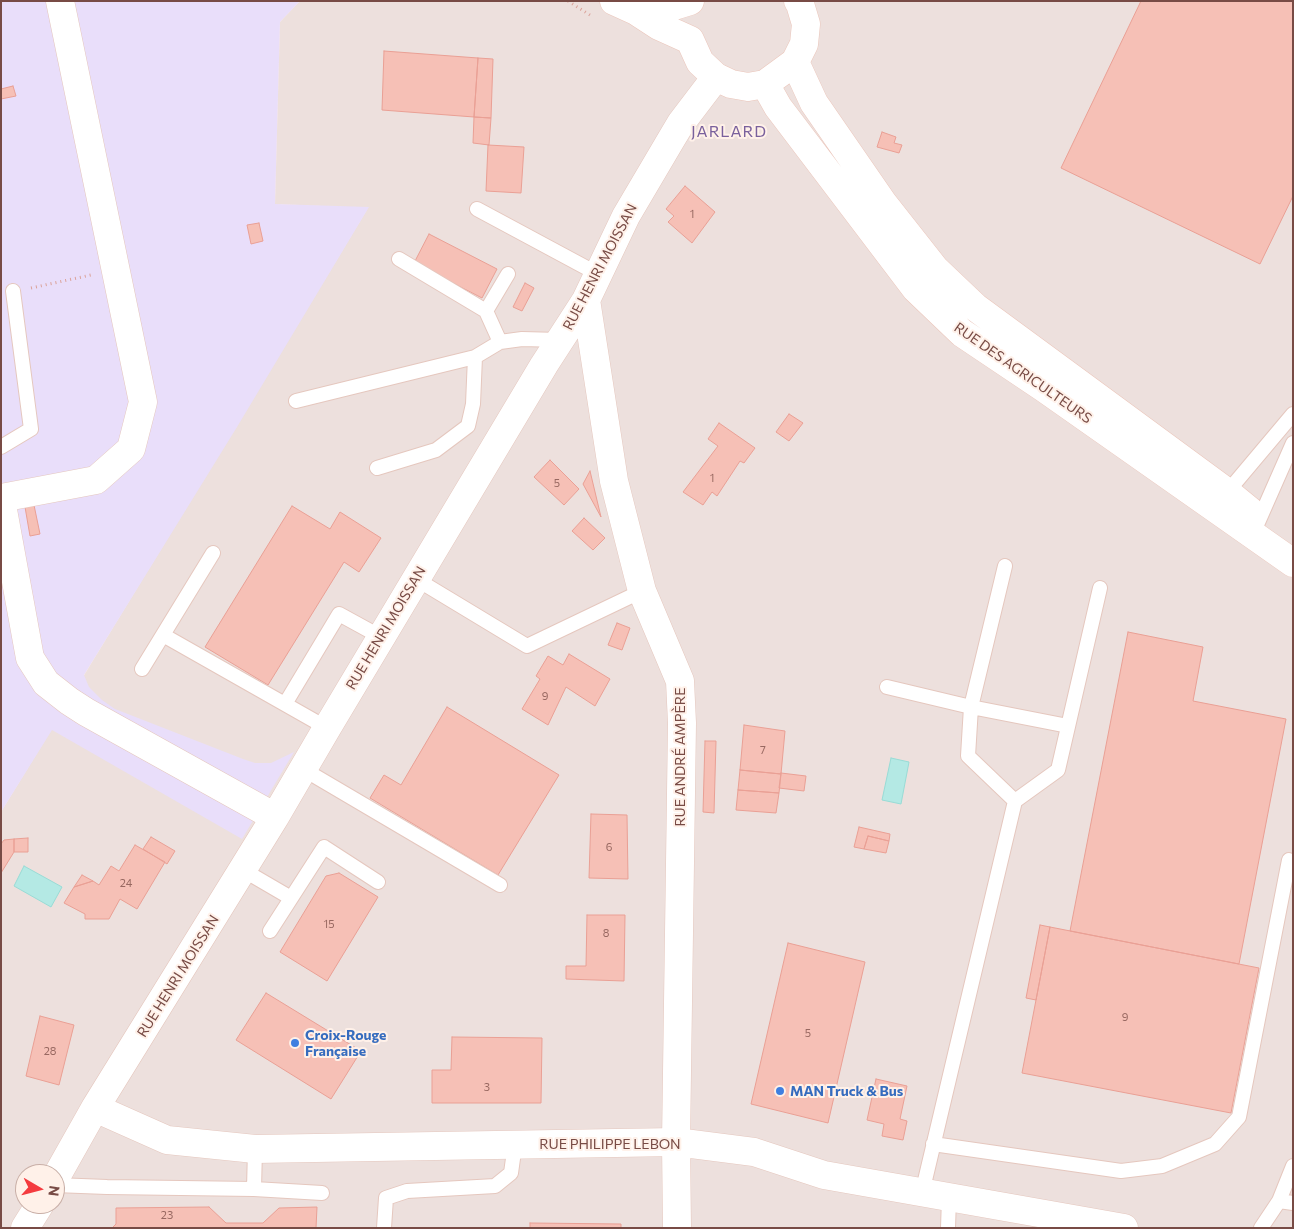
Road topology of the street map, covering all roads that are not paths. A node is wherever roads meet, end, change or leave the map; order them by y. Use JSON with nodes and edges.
{"nodes":[{"id":1,"x":60,"y":1,"type":"edge"},
{"id":2,"x":690,"y":1,"type":"edge"},
{"id":3,"x":700,"y":1,"type":"edge"},
{"id":4,"x":798,"y":1,"type":"edge"},
{"id":5,"x":625,"y":6,"type":"edge"},
{"id":6,"x":690,"y":40,"type":"junction"},
{"id":7,"x":796,"y":62,"type":"junction"},
{"id":8,"x":716,"y":77,"type":"junction"},
{"id":9,"x":765,"y":84,"type":"junction"},
{"id":10,"x":477,"y":209,"type":"dead end"},
{"id":11,"x":399,"y":259,"type":"dead end"},
{"id":12,"x":508,"y":274,"type":"dead end"},
{"id":13,"x":598,"y":274,"type":"junction"},
{"id":14,"x":13,"y":292,"type":"road end"},
{"id":15,"x":586,"y":300,"type":"junction"},
{"id":16,"x":486,"y":311,"type":"junction"},
{"id":17,"x":560,"y":340,"type":"junction"},
{"id":18,"x":500,"y":342,"type":"junction"},
{"id":19,"x":475,"y":358,"type":"junction"},
{"id":20,"x":296,"y":401,"type":"dead end"},
{"id":21,"x":1293,"y":414,"type":"edge"},
{"id":22,"x":1293,"y":443,"type":"edge"},
{"id":23,"x":1,"y":447,"type":"edge"},
{"id":24,"x":377,"y":468,"type":"dead end"},
{"id":25,"x":1,"y":498,"type":"edge"},
{"id":26,"x":1221,"y":500,"type":"junction"},
{"id":27,"x":1256,"y":527,"type":"junction"},
{"id":28,"x":1293,"y":544,"type":"edge"},
{"id":29,"x":213,"y":553,"type":"dead end"},
{"id":30,"x":1293,"y":563,"type":"edge"},
{"id":31,"x":1005,"y":566,"type":"dead end"},
{"id":32,"x":416,"y":579,"type":"junction"},
{"id":33,"x":1100,"y":588,"type":"dead end"},
{"id":34,"x":642,"y":591,"type":"junction"},
{"id":35,"x":163,"y":635,"type":"junction"},
{"id":36,"x":381,"y":637,"type":"junction"},
{"id":37,"x":142,"y":669,"type":"dead end"},
{"id":38,"x":887,"y":687,"type":"dead end"},
{"id":39,"x":285,"y":704,"type":"junction"},
{"id":40,"x":971,"y":707,"type":"junction"},
{"id":41,"x":1068,"y":726,"type":"junction"},
{"id":42,"x":326,"y":728,"type":"junction"},
{"id":43,"x":303,"y":768,"type":"junction"},
{"id":44,"x":1015,"y":801,"type":"junction"},
{"id":45,"x":275,"y":817,"type":"junction"},
{"id":46,"x":1289,"y":860,"type":"dead end"},
{"id":47,"x":243,"y":870,"type":"junction"},
{"id":48,"x":378,"y":882,"type":"dead end"},
{"id":49,"x":500,"y":885,"type":"dead end"},
{"id":50,"x":291,"y":898,"type":"junction"},
{"id":51,"x":270,"y":931,"type":"dead end"},
{"id":52,"x":95,"y":1108,"type":"junction"},
{"id":53,"x":676,"y":1142,"type":"junction"},
{"id":54,"x":515,"y":1144,"type":"junction"},
{"id":55,"x":933,"y":1144,"type":"junction"},
{"id":56,"x":256,"y":1149,"type":"junction"},
{"id":57,"x":63,"y":1164,"type":"edge"},
{"id":58,"x":1293,"y":1166,"type":"edge"},
{"id":59,"x":65,"y":1185,"type":"edge"},
{"id":60,"x":254,"y":1189,"type":"junction"},
{"id":61,"x":322,"y":1193,"type":"dead end"},
{"id":62,"x":922,"y":1193,"type":"junction"},
{"id":63,"x":949,"y":1198,"type":"junction"},
{"id":64,"x":1278,"y":1201,"type":"junction"},
{"id":65,"x":1293,"y":1203,"type":"edge"},
{"id":66,"x":34,"y":1214,"type":"edge"},
{"id":67,"x":25,"y":1228,"type":"edge"},
{"id":68,"x":384,"y":1228,"type":"edge"},
{"id":69,"x":677,"y":1228,"type":"edge"},
{"id":70,"x":948,"y":1228,"type":"edge"},
{"id":71,"x":1124,"y":1228,"type":"edge"},
{"id":72,"x":1261,"y":1228,"type":"edge"}],
"edges":[{"from":1,"to":25,"type":"street"},
{"from":2,"to":5,"type":"street"},
{"from":3,"to":6,"type":"street"},
{"from":4,"to":7,"type":"street"},
{"from":5,"to":6,"type":"street"},
{"from":6,"to":8,"type":"street"},
{"from":7,"to":9,"type":"street"},
{"from":7,"to":26,"type":"street","name":"RUE DES AGRICULTEURS"},
{"from":8,"to":9,"type":"street"},
{"from":8,"to":13,"type":"street","name":"RUE HENRI MOISSAN"},
{"from":9,"to":26,"type":"street","name":"RUE DES AGRICULTEURS"},
{"from":10,"to":13,"type":"lane"},
{"from":11,"to":16,"type":"lane"},
{"from":12,"to":16,"type":"lane"},
{"from":13,"to":15,"type":"street","name":"RUE HENRI MOISSAN"},
{"from":14,"to":23,"type":"lane"},
{"from":15,"to":17,"type":"street","name":"RUE HENRI MOISSAN"},
{"from":15,"to":34,"type":"street","name":"RUE ANDRÉ AMPÈRE"},
{"from":16,"to":18,"type":"lane"},
{"from":17,"to":18,"type":"lane"},
{"from":17,"to":32,"type":"street","name":"RUE HENRI MOISSAN"},
{"from":18,"to":19,"type":"lane"},
{"from":19,"to":20,"type":"lane"},
{"from":19,"to":24,"type":"lane"},
{"from":21,"to":26,"type":"lane"},
{"from":22,"to":27,"type":"lane"},
{"from":25,"to":45,"type":"street"},
{"from":26,"to":27,"type":"street","name":"RUE DES AGRICULTEURS"},
{"from":27,"to":28,"type":"street","name":"RUE DES AGRICULTEURS"},
{"from":27,"to":30,"type":"street","name":"RUE DES AGRICULTEURS"},
{"from":29,"to":35,"type":"lane"},
{"from":31,"to":40,"type":"lane"},
{"from":32,"to":34,"type":"lane"},
{"from":32,"to":36,"type":"street","name":"RUE HENRI MOISSAN"},
{"from":33,"to":41,"type":"lane"},
{"from":34,"to":53,"type":"street","name":"RUE ANDRÉ AMPÈRE"},
{"from":35,"to":37,"type":"lane"},
{"from":35,"to":39,"type":"lane"},
{"from":36,"to":39,"type":"lane"},
{"from":36,"to":42,"type":"street","name":"RUE HENRI MOISSAN"},
{"from":38,"to":40,"type":"lane"},
{"from":39,"to":42,"type":"lane"},
{"from":40,"to":41,"type":"lane"},
{"from":40,"to":44,"type":"lane"},
{"from":41,"to":44,"type":"lane"},
{"from":42,"to":43,"type":"street","name":"RUE HENRI MOISSAN"},
{"from":43,"to":45,"type":"street","name":"RUE HENRI MOISSAN"},
{"from":43,"to":49,"type":"lane"},
{"from":44,"to":55,"type":"lane"},
{"from":45,"to":47,"type":"street","name":"RUE HENRI MOISSAN"},
{"from":46,"to":55,"type":"lane"},
{"from":47,"to":50,"type":"lane"},
{"from":47,"to":52,"type":"street","name":"RUE HENRI MOISSAN"},
{"from":48,"to":50,"type":"lane"},
{"from":50,"to":51,"type":"lane"},
{"from":52,"to":56,"type":"street","name":"RUE PHILIPPE LEBON"},
{"from":52,"to":57,"type":"street","name":"RUE HENRI MOISSAN"},
{"from":53,"to":54,"type":"street","name":"RUE PHILIPPE LEBON"},
{"from":53,"to":62,"type":"street","name":"RUE PHILIPPE LEBON"},
{"from":53,"to":69,"type":"street","name":"RUE ANDRÉ AMPÈRE"},
{"from":54,"to":56,"type":"street","name":"RUE PHILIPPE LEBON"},
{"from":54,"to":68,"type":"lane"},
{"from":55,"to":62,"type":"lane"},
{"from":56,"to":60,"type":"lane"},
{"from":58,"to":64,"type":"lane"},
{"from":59,"to":60,"type":"lane"},
{"from":60,"to":61,"type":"lane"},
{"from":62,"to":63,"type":"street","name":"RUE PHILIPPE LEBON"},
{"from":63,"to":70,"type":"lane"},
{"from":63,"to":71,"type":"street","name":"RUE PHILIPPE LEBON"},
{"from":64,"to":65,"type":"lane"},
{"from":64,"to":72,"type":"lane"},
{"from":66,"to":67,"type":"street"}]}
